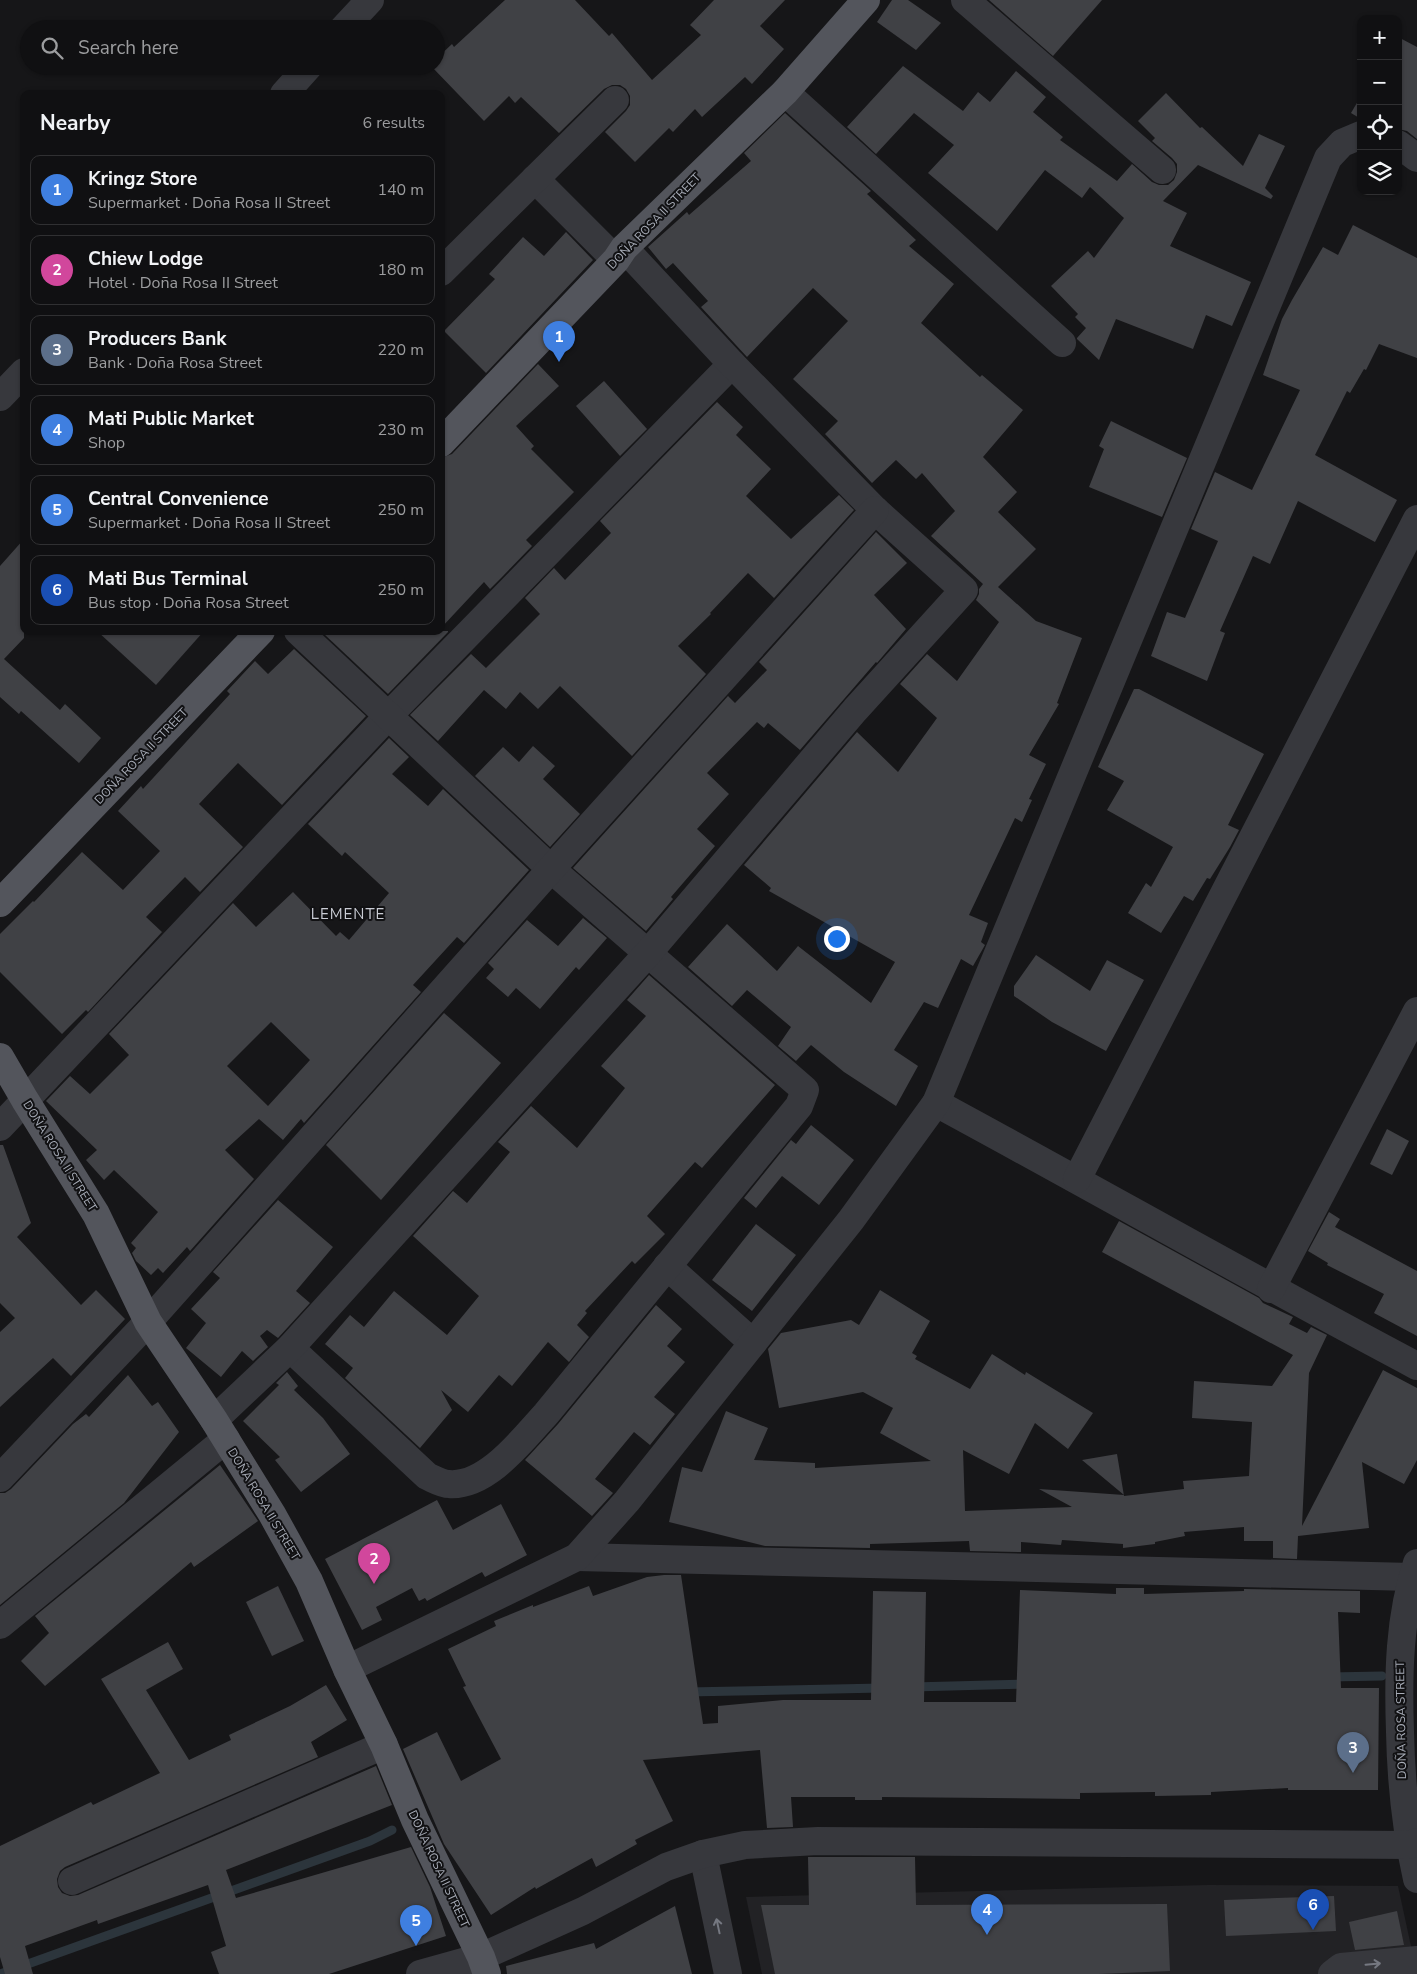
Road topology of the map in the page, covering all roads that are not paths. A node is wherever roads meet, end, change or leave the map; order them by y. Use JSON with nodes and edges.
{"nodes":[{"id":1,"x":370,"y":0,"type":"edge"},
{"id":2,"x":866,"y":0,"type":"edge"},
{"id":3,"x":965,"y":0,"type":"edge"},
{"id":4,"x":351,"y":20,"type":"edge"},
{"id":5,"x":301,"y":75,"type":"edge"},
{"id":6,"x":288,"y":90,"type":"edge"},
{"id":7,"x":785,"y":92,"type":"junction"},
{"id":8,"x":615,"y":100,"type":"dead end"},
{"id":9,"x":1357,"y":137,"type":"edge"},
{"id":10,"x":1402,"y":147,"type":"edge"},
{"id":11,"x":1417,"y":158,"type":"edge"},
{"id":12,"x":1162,"y":170,"type":"dead end"},
{"id":13,"x":535,"y":180,"type":"junction"},
{"id":14,"x":620,"y":254,"type":"junction"},
{"id":15,"x":445,"y":268,"type":"edge"},
{"id":16,"x":1062,"y":343,"type":"dead end"},
{"id":17,"x":732,"y":364,"type":"junction"},
{"id":18,"x":20,"y":376,"type":"edge"},
{"id":19,"x":0,"y":397,"type":"edge"},
{"id":20,"x":445,"y":439,"type":"edge"},
{"id":21,"x":875,"y":510,"type":"junction"},
{"id":22,"x":1417,"y":519,"type":"edge"},
{"id":23,"x":257,"y":635,"type":"edge"},
{"id":24,"x":302,"y":635,"type":"edge"},
{"id":25,"x":389,"y":715,"type":"junction"},
{"id":26,"x":551,"y":869,"type":"junction"},
{"id":27,"x":0,"y":903,"type":"edge"},
{"id":28,"x":649,"y":952,"type":"junction"},
{"id":29,"x":1417,"y":1011,"type":"edge"},
{"id":30,"x":0,"y":1057,"type":"edge"},
{"id":31,"x":25,"y":1100,"type":"junction"},
{"id":32,"x":936,"y":1103,"type":"junction"},
{"id":33,"x":0,"y":1127,"type":"edge"},
{"id":34,"x":1077,"y":1179,"type":"junction"},
{"id":35,"x":667,"y":1266,"type":"junction"},
{"id":36,"x":1270,"y":1289,"type":"junction"},
{"id":37,"x":148,"y":1322,"type":"junction"},
{"id":38,"x":753,"y":1343,"type":"junction"},
{"id":39,"x":290,"y":1348,"type":"junction"},
{"id":40,"x":1417,"y":1366,"type":"edge"},
{"id":41,"x":220,"y":1430,"type":"junction"},
{"id":42,"x":0,"y":1478,"type":"edge"},
{"id":43,"x":577,"y":1557,"type":"junction"},
{"id":44,"x":1415,"y":1570,"type":"edge"},
{"id":45,"x":0,"y":1625,"type":"edge"},
{"id":46,"x":347,"y":1669,"type":"junction"},
{"id":47,"x":384,"y":1745,"type":"junction"},
{"id":48,"x":1413,"y":1843,"type":"edge"},
{"id":49,"x":704,"y":1854,"type":"junction"},
{"id":50,"x":1417,"y":1878,"type":"edge"},
{"id":51,"x":72,"y":1881,"type":"dead end"},
{"id":52,"x":1417,"y":1960,"type":"edge"},
{"id":53,"x":484,"y":1966,"type":"edge"},
{"id":54,"x":420,"y":1974,"type":"edge"},
{"id":55,"x":728,"y":1974,"type":"edge"},
{"id":56,"x":1332,"y":1974,"type":"edge"}],
"edges":[{"from":1,"to":4,"type":"street"},
{"from":2,"to":7,"type":"main road","name":"DOÑA ROSA II STREET"},
{"from":3,"to":12,"type":"street"},
{"from":5,"to":6,"type":"street"},
{"from":7,"to":14,"type":"main road","name":"DOÑA ROSA II STREET"},
{"from":7,"to":16,"type":"street"},
{"from":8,"to":13,"type":"street"},
{"from":9,"to":32,"type":"street"},
{"from":10,"to":11,"type":"street"},
{"from":13,"to":14,"type":"street"},
{"from":13,"to":15,"type":"street"},
{"from":14,"to":17,"type":"street"},
{"from":14,"to":20,"type":"main road","name":"DOÑA ROSA II STREET"},
{"from":17,"to":21,"type":"street"},
{"from":17,"to":25,"type":"street"},
{"from":18,"to":19,"type":"street"},
{"from":21,"to":26,"type":"street"},
{"from":21,"to":28,"type":"street"},
{"from":22,"to":34,"type":"street"},
{"from":23,"to":27,"type":"main road","name":"DOÑA ROSA II STREET"},
{"from":24,"to":25,"type":"street"},
{"from":25,"to":26,"type":"street"},
{"from":25,"to":31,"type":"street"},
{"from":26,"to":28,"type":"street"},
{"from":26,"to":37,"type":"street"},
{"from":28,"to":35,"type":"street"},
{"from":28,"to":39,"type":"street"},
{"from":29,"to":36,"type":"street"},
{"from":30,"to":31,"type":"main road","name":"DOÑA ROSA II STREET"},
{"from":31,"to":33,"type":"street"},
{"from":31,"to":37,"type":"main road","name":"DOÑA ROSA II STREET"},
{"from":32,"to":34,"type":"street"},
{"from":32,"to":38,"type":"street"},
{"from":34,"to":36,"type":"street"},
{"from":35,"to":38,"type":"street"},
{"from":35,"to":39,"type":"street"},
{"from":36,"to":40,"type":"street"},
{"from":37,"to":41,"type":"main road","name":"DOÑA ROSA II STREET"},
{"from":37,"to":42,"type":"street"},
{"from":38,"to":43,"type":"street"},
{"from":39,"to":41,"type":"street"},
{"from":41,"to":45,"type":"street"},
{"from":41,"to":46,"type":"main road","name":"DOÑA ROSA II STREET"},
{"from":43,"to":44,"type":"street"},
{"from":43,"to":46,"type":"street"},
{"from":44,"to":48,"type":"street","name":"DOÑA ROSA STREET"},
{"from":46,"to":47,"type":"main road","name":"DOÑA ROSA II STREET"},
{"from":47,"to":51,"type":"street"},
{"from":47,"to":53,"type":"main road","name":"DOÑA ROSA II STREET"},
{"from":48,"to":49,"type":"street"},
{"from":48,"to":50,"type":"street","name":"DOÑA ROSA STREET"},
{"from":49,"to":53,"type":"street"},
{"from":55,"to":49,"type":"street","one_way":true},
{"from":56,"to":52,"type":"street","one_way":true},
{"from":53,"to":54,"type":"street"}]}
